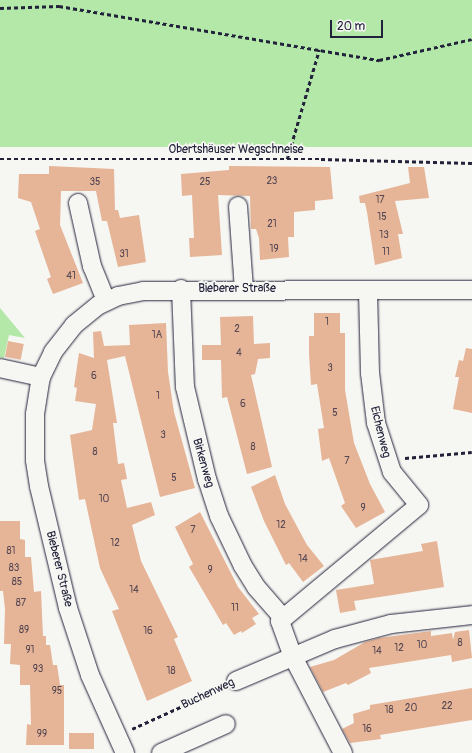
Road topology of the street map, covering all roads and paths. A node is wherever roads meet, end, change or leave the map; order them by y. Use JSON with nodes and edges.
{"nodes":[{"id":1,"x":0,"y":8,"type":"edge"},
{"id":2,"x":472,"y":39,"type":"edge"},
{"id":3,"x":319,"y":50,"type":"junction"},
{"id":4,"x":0,"y":159,"type":"edge"},
{"id":5,"x":287,"y":159,"type":"junction"},
{"id":6,"x":472,"y":163,"type":"edge"},
{"id":7,"x":78,"y":203,"type":"dead end"},
{"id":8,"x":238,"y":206,"type":"dead end"},
{"id":9,"x":181,"y":289,"type":"junction"},
{"id":10,"x":244,"y":289,"type":"junction"},
{"id":11,"x":368,"y":290,"type":"junction"},
{"id":12,"x":472,"y":290,"type":"edge"},
{"id":13,"x":106,"y":301,"type":"junction"},
{"id":14,"x":0,"y":368,"type":"edge"},
{"id":15,"x":41,"y":377,"type":"junction"},
{"id":16,"x":472,"y":452,"type":"edge"},
{"id":17,"x":385,"y":459,"type":"junction"},
{"id":18,"x":472,"y":615,"type":"edge"},
{"id":19,"x":283,"y":618,"type":"junction"},
{"id":20,"x":293,"y":657,"type":"junction"},
{"id":21,"x":236,"y":681,"type":"joint"},
{"id":22,"x":226,"y":724,"type":"dead end"},
{"id":23,"x":131,"y":730,"type":"dead end"},
{"id":24,"x":125,"y":753,"type":"edge"},
{"id":25,"x":161,"y":753,"type":"edge"},
{"id":26,"x":343,"y":753,"type":"edge"}],
"edges":[{"from":1,"to":3,"type":"path"},
{"from":2,"to":3,"type":"path"},
{"from":3,"to":5,"type":"path"},
{"from":4,"to":5,"type":"path","name":"Obertshäuser Wegschneise"},
{"from":5,"to":6,"type":"path","name":"Obertshäuser Wegschneise"},
{"from":7,"to":13,"type":"street"},
{"from":8,"to":10,"type":"street"},
{"from":9,"to":10,"type":"street","name":"Bieberer Straße"},
{"from":9,"to":13,"type":"street","name":"Bieberer Straße"},
{"from":9,"to":19,"type":"street","name":"Birkenweg"},
{"from":10,"to":11,"type":"street","name":"Bieberer Straße"},
{"from":11,"to":12,"type":"street","name":"Bieberer Straße"},
{"from":11,"to":17,"type":"street","name":"Eichenweg"},
{"from":13,"to":15,"type":"street","name":"Bieberer Straße"},
{"from":14,"to":15,"type":"street"},
{"from":15,"to":24,"type":"street","name":"Bieberer Straße"},
{"from":16,"to":17,"type":"path"},
{"from":17,"to":19,"type":"street","name":"Eichenweg"},
{"from":18,"to":20,"type":"street","name":"Buchenweg"},
{"from":19,"to":20,"type":"street"},
{"from":20,"to":21,"type":"street","name":"Buchenweg"},
{"from":20,"to":26,"type":"street"},
{"from":21,"to":23,"type":"path","name":"Buchenweg"},
{"from":22,"to":25,"type":"street"}]}
